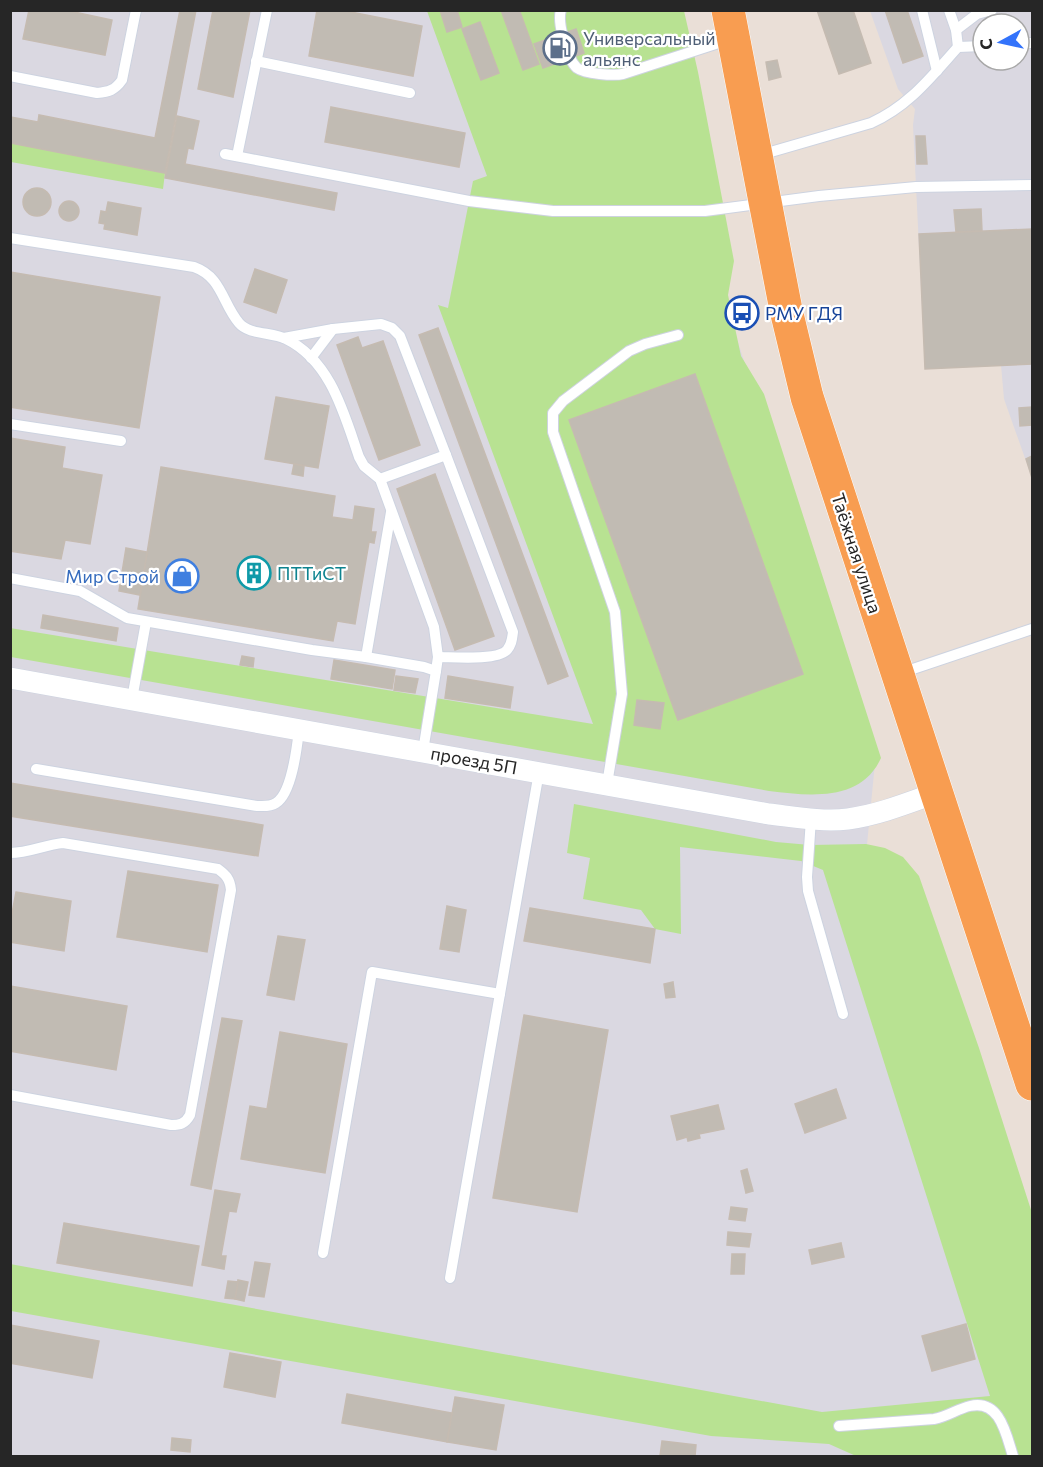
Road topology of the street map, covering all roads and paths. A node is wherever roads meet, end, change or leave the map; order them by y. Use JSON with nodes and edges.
{"nodes":[{"id":1,"x":136,"y":10,"type":"edge"},
{"id":2,"x":267,"y":10,"type":"edge"},
{"id":3,"x":561,"y":10,"type":"edge"},
{"id":4,"x":922,"y":10,"type":"edge"},
{"id":5,"x":949,"y":10,"type":"edge"},
{"id":6,"x":992,"y":10,"type":"edge"},
{"id":7,"x":977,"y":12,"type":"edge"},
{"id":8,"x":971,"y":17,"type":"edge"},
{"id":9,"x":731,"y":24,"type":"edge"},
{"id":10,"x":956,"y":30,"type":"junction"},
{"id":11,"x":971,"y":46,"type":"edge"},
{"id":12,"x":958,"y":47,"type":"junction"},
{"id":13,"x":256,"y":61,"type":"junction"},
{"id":14,"x":937,"y":71,"type":"junction"},
{"id":15,"x":10,"y":76,"type":"edge"},
{"id":16,"x":410,"y":93,"type":"dead end"},
{"id":17,"x":225,"y":154,"type":"dead end"},
{"id":18,"x":237,"y":156,"type":"junction"},
{"id":19,"x":756,"y":156,"type":"junction"},
{"id":20,"x":1032,"y":185,"type":"edge"},
{"id":21,"x":765,"y":202,"type":"junction"},
{"id":22,"x":10,"y":238,"type":"edge"},
{"id":23,"x":333,"y":329,"type":"junction"},
{"id":24,"x":678,"y":335,"type":"dead end"},
{"id":25,"x":284,"y":338,"type":"junction"},
{"id":26,"x":311,"y":358,"type":"junction"},
{"id":27,"x":10,"y":424,"type":"edge"},
{"id":28,"x":121,"y":441,"type":"dead end"},
{"id":29,"x":446,"y":455,"type":"junction"},
{"id":30,"x":380,"y":479,"type":"junction"},
{"id":31,"x":391,"y":512,"type":"junction"},
{"id":32,"x":10,"y":578,"type":"edge"},
{"id":33,"x":146,"y":621,"type":"junction"},
{"id":34,"x":1032,"y":629,"type":"edge"},
{"id":35,"x":366,"y":657,"type":"junction"},
{"id":36,"x":438,"y":657,"type":"junction"},
{"id":37,"x":436,"y":671,"type":"junction"},
{"id":38,"x":898,"y":674,"type":"junction"},
{"id":39,"x":10,"y":678,"type":"edge"},
{"id":40,"x":132,"y":699,"type":"junction"},
{"id":41,"x":299,"y":730,"type":"junction"},
{"id":42,"x":423,"y":751,"type":"junction"},
{"id":43,"x":36,"y":769,"type":"dead end"},
{"id":44,"x":539,"y":772,"type":"junction"},
{"id":45,"x":607,"y":784,"type":"junction"},
{"id":46,"x":936,"y":793,"type":"junction"},
{"id":47,"x":812,"y":819,"type":"junction"},
{"id":48,"x":10,"y":853,"type":"edge"},
{"id":49,"x":500,"y":994,"type":"junction"},
{"id":50,"x":843,"y":1014,"type":"dead end"},
{"id":51,"x":1032,"y":1084,"type":"edge"},
{"id":52,"x":10,"y":1095,"type":"edge"},
{"id":53,"x":323,"y":1253,"type":"dead end"},
{"id":54,"x":450,"y":1278,"type":"dead end"},
{"id":55,"x":839,"y":1426,"type":"dead end"},
{"id":56,"x":1013,"y":1456,"type":"edge"}],
"edges":[{"from":1,"to":15,"type":"lane"},
{"from":2,"to":13,"type":"lane"},
{"from":3,"to":9,"type":"lane"},
{"from":4,"to":14,"type":"lane"},
{"from":5,"to":10,"type":"lane"},
{"from":6,"to":7,"type":"lane"},
{"from":8,"to":10,"type":"lane"},
{"from":9,"to":19,"type":"highway","name":"Таёжная улица"},
{"from":10,"to":12,"type":"lane"},
{"from":11,"to":12,"type":"lane"},
{"from":12,"to":14,"type":"lane"},
{"from":13,"to":16,"type":"lane"},
{"from":13,"to":18,"type":"lane"},
{"from":14,"to":19,"type":"lane"},
{"from":17,"to":18,"type":"lane"},
{"from":18,"to":21,"type":"lane"},
{"from":19,"to":21,"type":"highway","name":"Таёжная улица"},
{"from":20,"to":21,"type":"lane"},
{"from":21,"to":38,"type":"highway","name":"Таёжная улица"},
{"from":22,"to":25,"type":"lane"},
{"from":23,"to":25,"type":"lane"},
{"from":23,"to":26,"type":"lane"},
{"from":23,"to":29,"type":"lane"},
{"from":24,"to":45,"type":"lane"},
{"from":25,"to":26,"type":"lane"},
{"from":26,"to":30,"type":"lane"},
{"from":27,"to":28,"type":"lane"},
{"from":29,"to":30,"type":"lane"},
{"from":29,"to":36,"type":"lane"},
{"from":30,"to":31,"type":"lane"},
{"from":31,"to":35,"type":"lane"},
{"from":31,"to":36,"type":"lane"},
{"from":32,"to":33,"type":"lane"},
{"from":33,"to":35,"type":"lane"},
{"from":33,"to":40,"type":"lane"},
{"from":34,"to":38,"type":"lane"},
{"from":35,"to":37,"type":"lane"},
{"from":36,"to":37,"type":"lane"},
{"from":37,"to":42,"type":"lane"},
{"from":38,"to":46,"type":"highway","name":"Таёжная улица"},
{"from":39,"to":40,"type":"street","name":"проезд 5П"},
{"from":40,"to":41,"type":"street","name":"проезд 5П"},
{"from":41,"to":42,"type":"street","name":"проезд 5П"},
{"from":41,"to":43,"type":"lane"},
{"from":42,"to":44,"type":"street","name":"проезд 5П"},
{"from":44,"to":45,"type":"street","name":"проезд 5П"},
{"from":44,"to":49,"type":"lane"},
{"from":45,"to":47,"type":"street","name":"проезд 5П"},
{"from":46,"to":47,"type":"street","name":"проезд 5П"},
{"from":46,"to":51,"type":"highway","name":"Таёжная улица"},
{"from":47,"to":50,"type":"lane"},
{"from":48,"to":52,"type":"lane"},
{"from":49,"to":53,"type":"lane"},
{"from":49,"to":54,"type":"lane"},
{"from":55,"to":56,"type":"lane"}]}
